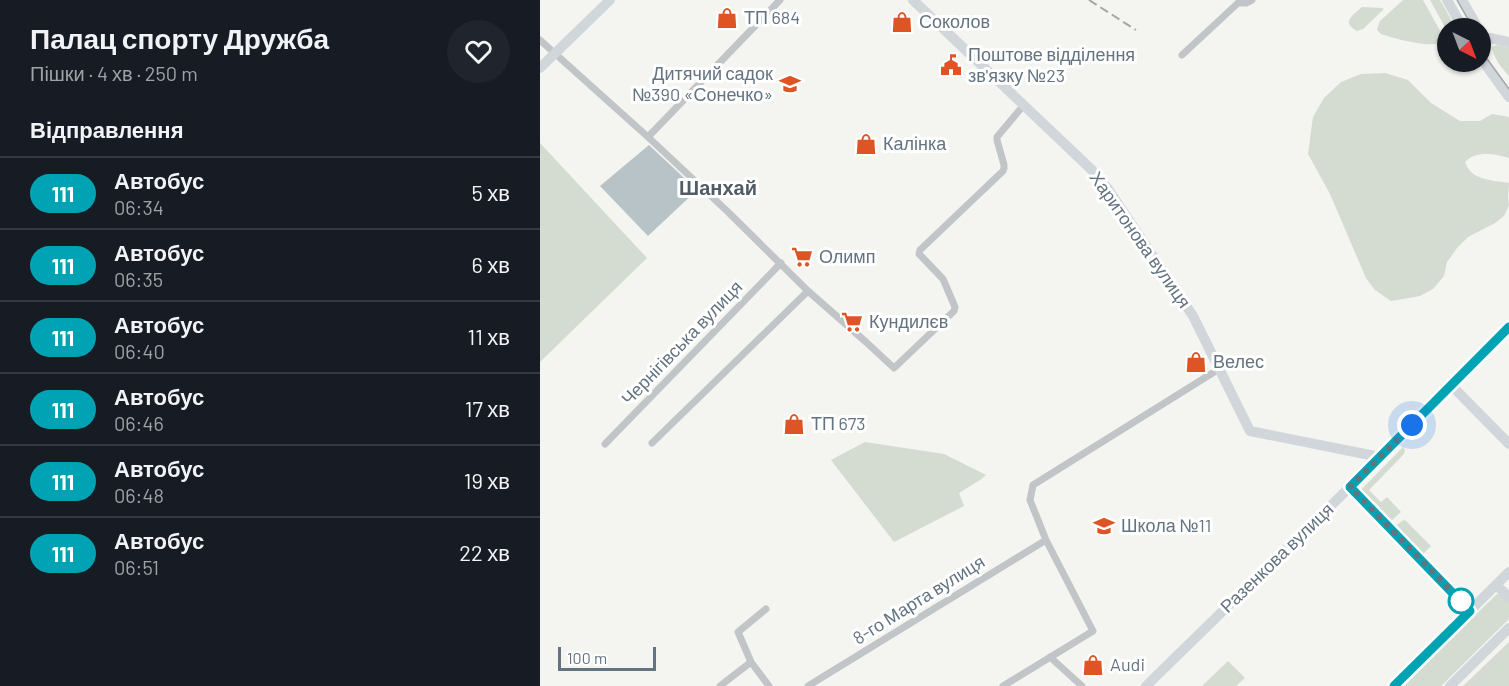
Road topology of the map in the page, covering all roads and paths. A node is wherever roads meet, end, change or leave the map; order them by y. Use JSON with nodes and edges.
{"nodes":[{"id":1,"x":610,"y":0,"type":"edge"},
{"id":2,"x":780,"y":0,"type":"edge"},
{"id":3,"x":913,"y":0,"type":"edge"},
{"id":4,"x":1252,"y":0,"type":"edge"},
{"id":5,"x":1447,"y":0,"type":"edge"},
{"id":6,"x":1461,"y":0,"type":"edge"},
{"id":7,"x":1457,"y":18,"type":"edge"},
{"id":8,"x":1471,"y":18,"type":"edge"},
{"id":9,"x":1491,"y":38,"type":"edge"},
{"id":10,"x":540,"y":40,"type":"edge"},
{"id":11,"x":1509,"y":42,"type":"edge"},
{"id":12,"x":555,"y":53,"type":"junction"},
{"id":13,"x":1182,"y":55,"type":"dead end"},
{"id":14,"x":540,"y":68,"type":"edge"},
{"id":15,"x":1491,"y":72,"type":"edge"},
{"id":16,"x":1509,"y":97,"type":"edge"},
{"id":17,"x":1023,"y":106,"type":"junction"},
{"id":18,"x":648,"y":137,"type":"junction"},
{"id":19,"x":781,"y":263,"type":"junction"},
{"id":20,"x":808,"y":291,"type":"junction"},
{"id":21,"x":1509,"y":327,"type":"edge"},
{"id":22,"x":1219,"y":369,"type":"junction"},
{"id":23,"x":1451,"y":385,"type":"junction"},
{"id":24,"x":652,"y":442,"type":"dead end"},
{"id":25,"x":605,"y":444,"type":"dead end"},
{"id":26,"x":1509,"y":444,"type":"edge"},
{"id":27,"x":1380,"y":457,"type":"junction"},
{"id":28,"x":1350,"y":487,"type":"junction"},
{"id":29,"x":1046,"y":540,"type":"junction"},
{"id":30,"x":1509,"y":572,"type":"edge"},
{"id":31,"x":1496,"y":585,"type":"junction"},
{"id":32,"x":1509,"y":597,"type":"edge"},
{"id":33,"x":766,"y":609,"type":"dead end"},
{"id":34,"x":1470,"y":611,"type":"junction"},
{"id":35,"x":1509,"y":628,"type":"edge"},
{"id":36,"x":1050,"y":657,"type":"junction"},
{"id":37,"x":751,"y":662,"type":"junction"},
{"id":38,"x":720,"y":686,"type":"edge"},
{"id":39,"x":769,"y":686,"type":"edge"},
{"id":40,"x":808,"y":686,"type":"edge"},
{"id":41,"x":1003,"y":686,"type":"edge"},
{"id":42,"x":1082,"y":686,"type":"edge"},
{"id":43,"x":1146,"y":686,"type":"edge"},
{"id":44,"x":1394,"y":686,"type":"edge"},
{"id":45,"x":1450,"y":686,"type":"edge"}],
"edges":[{"from":1,"to":12,"type":"street"},
{"from":2,"to":18,"type":"street"},
{"from":3,"to":17,"type":"street","name":"Харитонова вулиця"},
{"from":4,"to":13,"type":"street"},
{"from":5,"to":7,"type":"street"},
{"from":6,"to":8,"type":"street"},
{"from":9,"to":11,"type":"street"},
{"from":10,"to":12,"type":"street"},
{"from":12,"to":14,"type":"street"},
{"from":12,"to":18,"type":"street"},
{"from":15,"to":16,"type":"street"},
{"from":17,"to":20,"type":"street"},
{"from":17,"to":22,"type":"street","name":"Харитонова вулиця"},
{"from":18,"to":19,"type":"street"},
{"from":19,"to":20,"type":"street"},
{"from":19,"to":25,"type":"street","name":"Чернігівська вулиця"},
{"from":20,"to":24,"type":"street"},
{"from":21,"to":23,"type":"street","name":"Разенкова вулиця"},
{"from":22,"to":27,"type":"street","name":"Харитонова вулиця"},
{"from":22,"to":29,"type":"street"},
{"from":23,"to":26,"type":"street"},
{"from":23,"to":27,"type":"street","name":"Разенкова вулиця"},
{"from":27,"to":28,"type":"street","name":"Разенкова вулиця"},
{"from":28,"to":34,"type":"street"},
{"from":28,"to":43,"type":"street","name":"Разенкова вулиця"},
{"from":29,"to":36,"type":"street"},
{"from":29,"to":40,"type":"street","name":"8-го Марта вулиця"},
{"from":30,"to":31,"type":"street"},
{"from":31,"to":32,"type":"street"},
{"from":31,"to":34,"type":"street"},
{"from":33,"to":37,"type":"street"},
{"from":34,"to":44,"type":"street"},
{"from":35,"to":45,"type":"street"},
{"from":36,"to":41,"type":"street"},
{"from":36,"to":42,"type":"street"},
{"from":37,"to":38,"type":"street"},
{"from":37,"to":39,"type":"street"}]}
